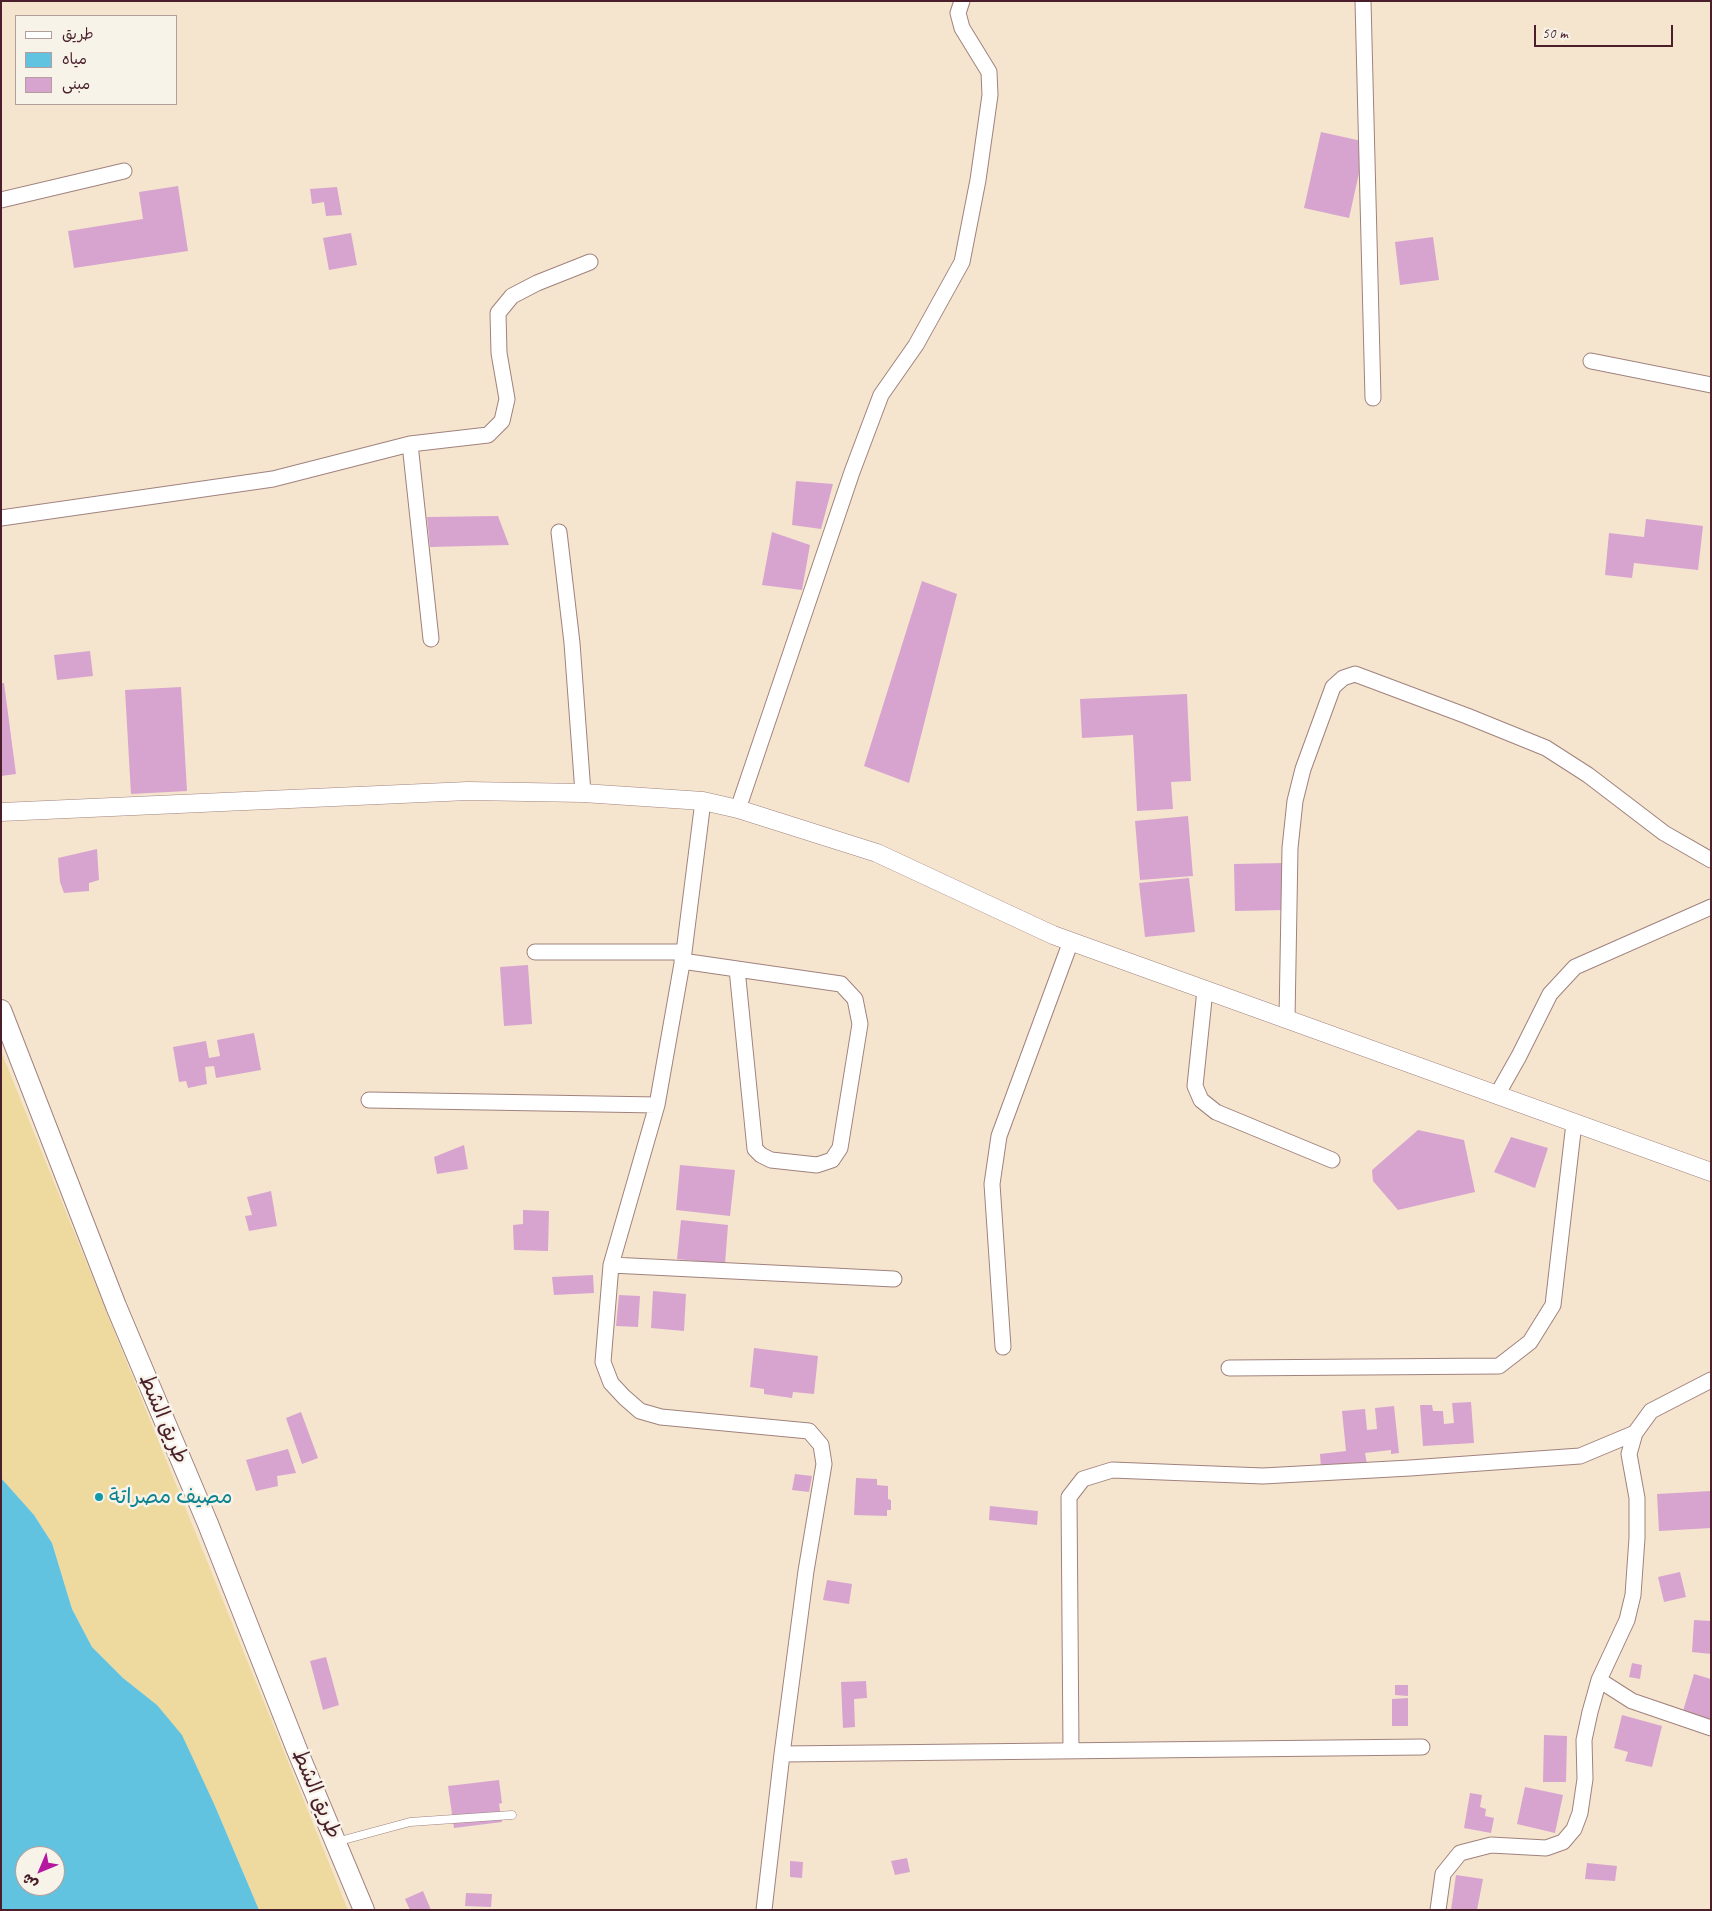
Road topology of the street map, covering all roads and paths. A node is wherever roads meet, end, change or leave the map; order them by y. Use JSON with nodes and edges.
{"nodes":[{"id":1,"x":962,"y":1,"type":"edge"},
{"id":2,"x":1363,"y":1,"type":"edge"},
{"id":3,"x":124,"y":171,"type":"dead end"},
{"id":4,"x":1,"y":200,"type":"edge"},
{"id":5,"x":590,"y":262,"type":"dead end"},
{"id":6,"x":1591,"y":361,"type":"dead end"},
{"id":7,"x":1711,"y":385,"type":"edge"},
{"id":8,"x":1373,"y":398,"type":"dead end"},
{"id":9,"x":410,"y":444,"type":"junction"},
{"id":10,"x":1,"y":518,"type":"edge"},
{"id":11,"x":559,"y":532,"type":"dead end"},
{"id":12,"x":431,"y":639,"type":"dead end"},
{"id":13,"x":583,"y":793,"type":"junction"},
{"id":14,"x":703,"y":801,"type":"junction"},
{"id":15,"x":738,"y":809,"type":"junction"},
{"id":16,"x":1,"y":812,"type":"edge"},
{"id":17,"x":1711,"y":860,"type":"edge"},
{"id":18,"x":1711,"y":907,"type":"edge"},
{"id":19,"x":1071,"y":941,"type":"junction"},
{"id":20,"x":535,"y":952,"type":"dead end"},
{"id":21,"x":683,"y":956,"type":"junction"},
{"id":22,"x":737,"y":968,"type":"junction"},
{"id":23,"x":1205,"y":990,"type":"junction"},
{"id":24,"x":1,"y":1010,"type":"edge"},
{"id":25,"x":1287,"y":1019,"type":"junction"},
{"id":26,"x":1497,"y":1094,"type":"junction"},
{"id":27,"x":369,"y":1100,"type":"dead end"},
{"id":28,"x":657,"y":1105,"type":"junction"},
{"id":29,"x":1574,"y":1123,"type":"junction"},
{"id":30,"x":1332,"y":1160,"type":"dead end"},
{"id":31,"x":1711,"y":1172,"type":"edge"},
{"id":32,"x":611,"y":1265,"type":"junction"},
{"id":33,"x":894,"y":1279,"type":"dead end"},
{"id":34,"x":1003,"y":1347,"type":"dead end"},
{"id":35,"x":1229,"y":1368,"type":"dead end"},
{"id":36,"x":1711,"y":1380,"type":"edge"},
{"id":37,"x":1635,"y":1433,"type":"junction"},
{"id":38,"x":1599,"y":1680,"type":"junction"},
{"id":39,"x":1711,"y":1728,"type":"edge"},
{"id":40,"x":1422,"y":1746,"type":"dead end"},
{"id":41,"x":1071,"y":1750,"type":"junction"},
{"id":42,"x":782,"y":1754,"type":"junction"},
{"id":43,"x":512,"y":1815,"type":"dead end"},
{"id":44,"x":336,"y":1842,"type":"junction"},
{"id":45,"x":364,"y":1910,"type":"edge"},
{"id":46,"x":764,"y":1910,"type":"edge"},
{"id":47,"x":1438,"y":1910,"type":"edge"}],
"edges":[{"from":1,"to":15,"type":"street"},
{"from":2,"to":8,"type":"street"},
{"from":3,"to":4,"type":"street"},
{"from":5,"to":9,"type":"street"},
{"from":6,"to":7,"type":"street"},
{"from":9,"to":10,"type":"street"},
{"from":9,"to":12,"type":"street"},
{"from":11,"to":13,"type":"street"},
{"from":13,"to":14,"type":"street"},
{"from":13,"to":16,"type":"street"},
{"from":14,"to":15,"type":"street"},
{"from":14,"to":21,"type":"street"},
{"from":15,"to":19,"type":"street"},
{"from":17,"to":25,"type":"street"},
{"from":18,"to":26,"type":"street"},
{"from":19,"to":23,"type":"street"},
{"from":19,"to":34,"type":"street"},
{"from":20,"to":21,"type":"street"},
{"from":21,"to":22,"type":"street"},
{"from":21,"to":28,"type":"street"},
{"from":22,"to":22,"type":"street"},
{"from":23,"to":25,"type":"street"},
{"from":23,"to":30,"type":"street"},
{"from":24,"to":44,"type":"main road","name":"طريق الشط"},
{"from":25,"to":26,"type":"street"},
{"from":26,"to":29,"type":"street"},
{"from":27,"to":28,"type":"street"},
{"from":28,"to":32,"type":"street"},
{"from":29,"to":31,"type":"street"},
{"from":29,"to":35,"type":"street"},
{"from":32,"to":33,"type":"street"},
{"from":32,"to":42,"type":"street"},
{"from":36,"to":37,"type":"street"},
{"from":37,"to":38,"type":"street"},
{"from":37,"to":41,"type":"street"},
{"from":38,"to":39,"type":"street"},
{"from":38,"to":47,"type":"street"},
{"from":40,"to":41,"type":"street"},
{"from":41,"to":42,"type":"street"},
{"from":42,"to":46,"type":"street"},
{"from":43,"to":44,"type":"lane"},
{"from":44,"to":45,"type":"main road","name":"طريق الشط"}]}
